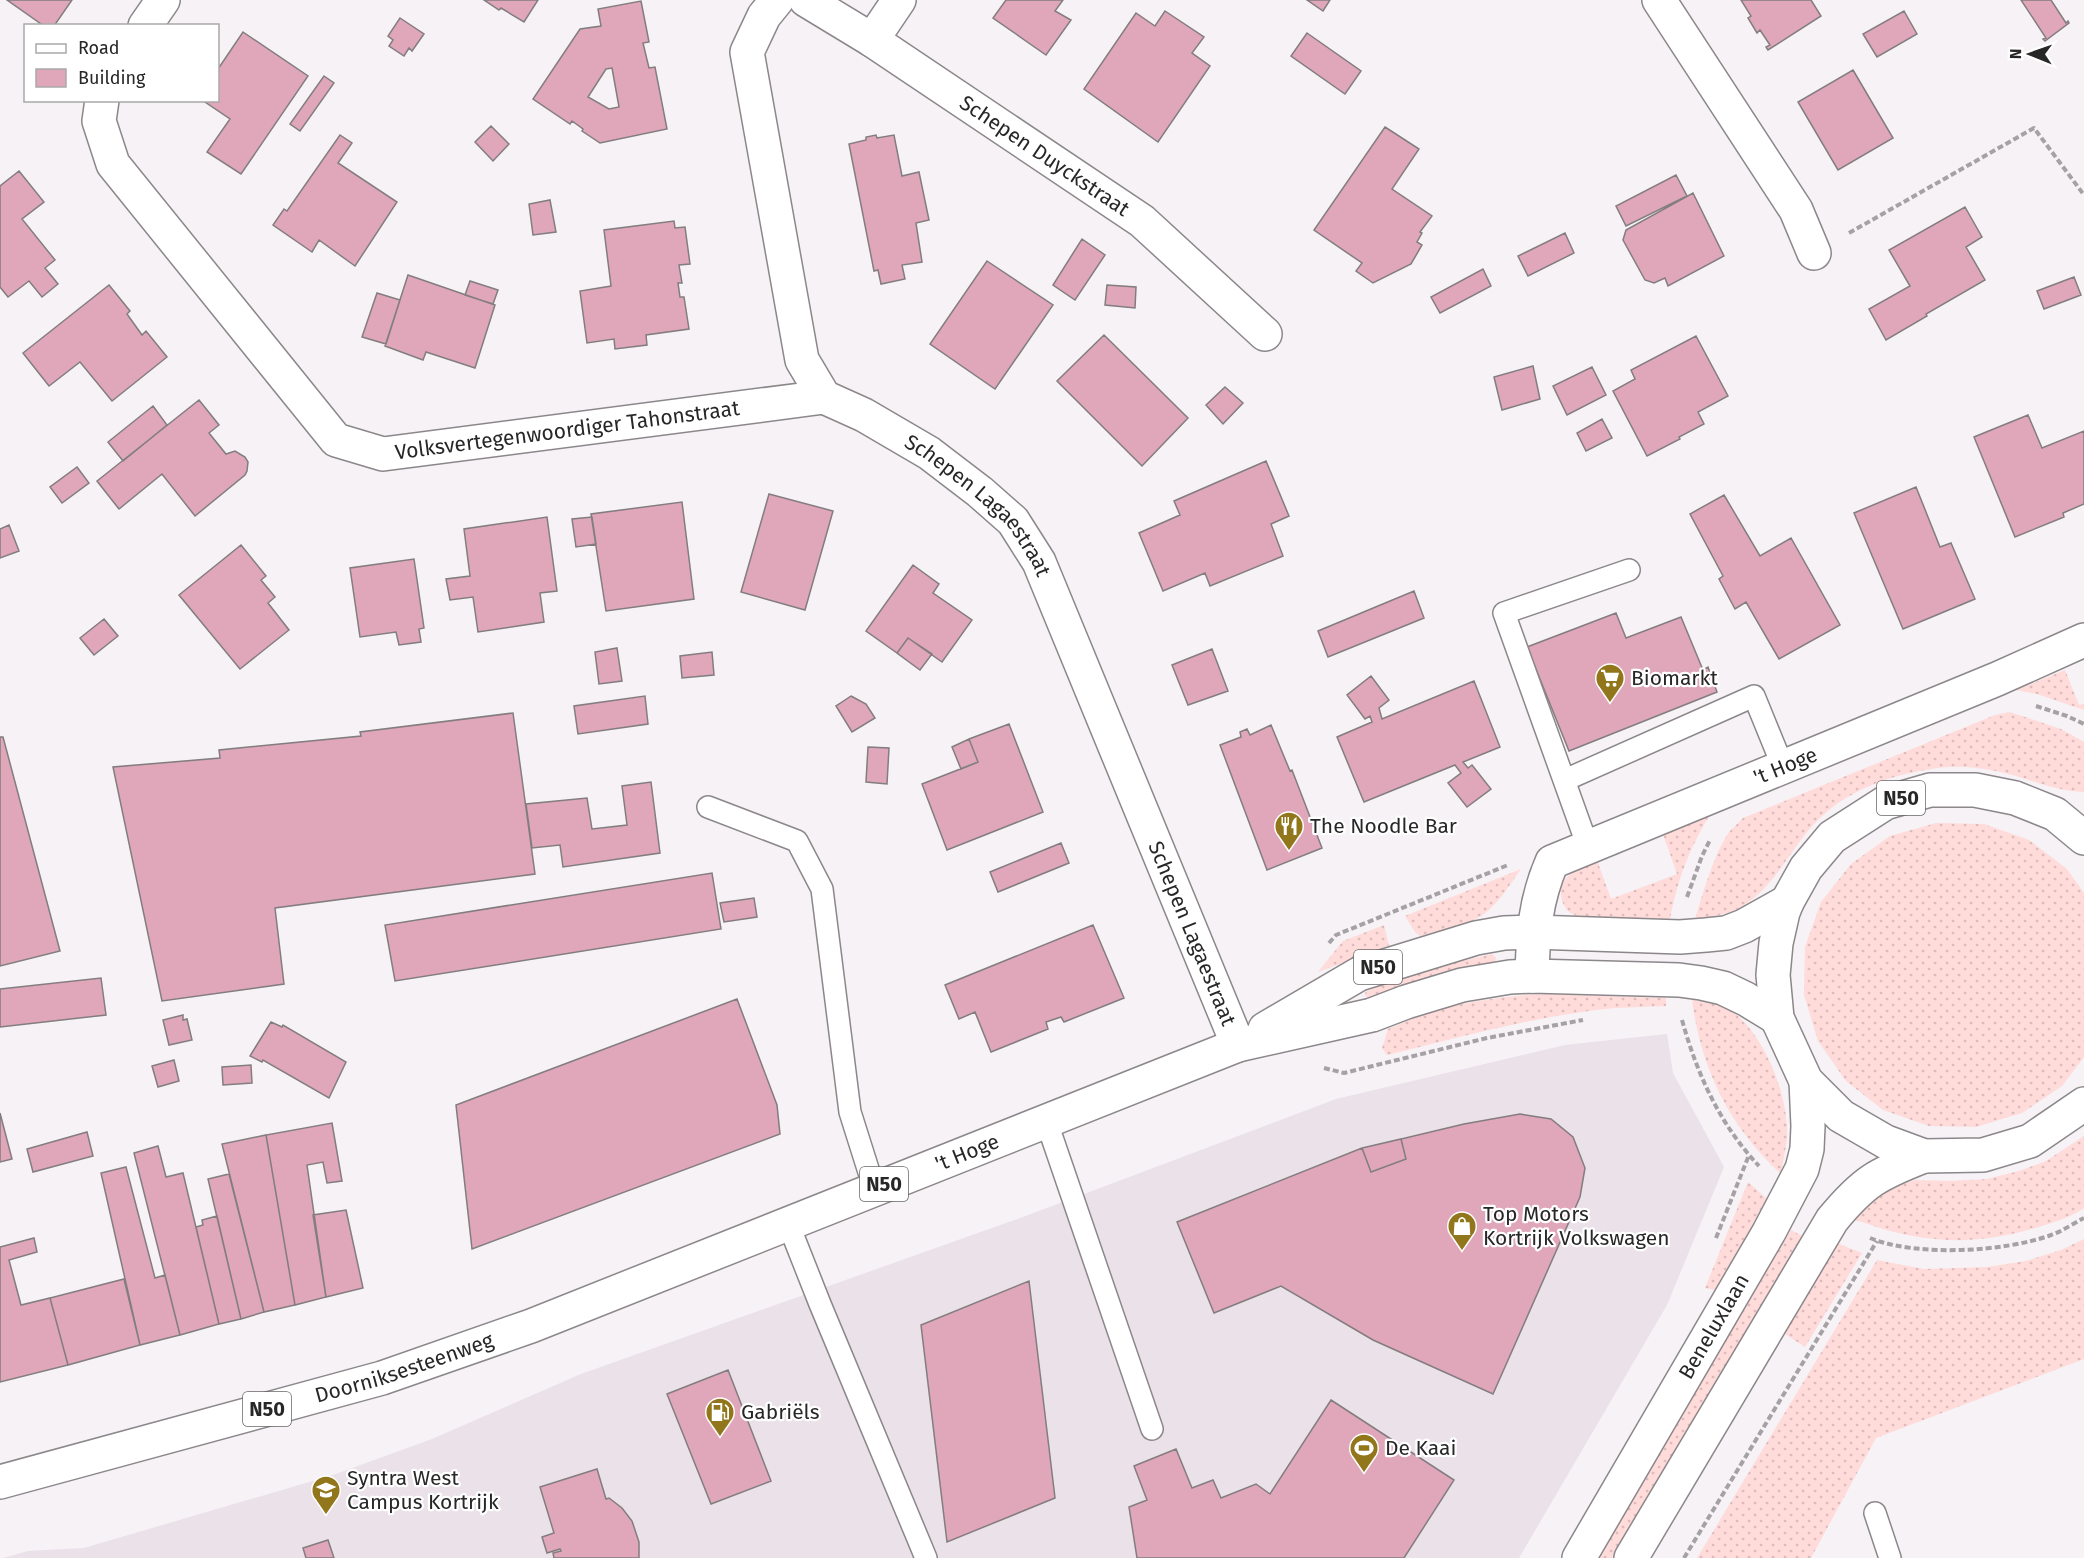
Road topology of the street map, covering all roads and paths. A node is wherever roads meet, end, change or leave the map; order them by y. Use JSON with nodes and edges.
{"nodes":[{"id":1,"x":163,"y":0,"type":"edge"},
{"id":2,"x":777,"y":0,"type":"edge"},
{"id":3,"x":806,"y":0,"type":"edge"},
{"id":4,"x":899,"y":0,"type":"edge"},
{"id":5,"x":1659,"y":0,"type":"edge"},
{"id":6,"x":146,"y":24,"type":"edge"},
{"id":7,"x":872,"y":40,"type":"junction"},
{"id":8,"x":102,"y":102,"type":"edge"},
{"id":9,"x":2084,"y":195,"type":"edge"},
{"id":10,"x":1814,"y":253,"type":"joint"},
{"id":11,"x":1265,"y":334,"type":"dead end"},
{"id":12,"x":824,"y":397,"type":"junction"},
{"id":13,"x":1629,"y":570,"type":"dead end"},
{"id":14,"x":2084,"y":640,"type":"edge"},
{"id":15,"x":2029,"y":704,"type":"dead end"},
{"id":16,"x":2084,"y":724,"type":"edge"},
{"id":17,"x":1783,"y":767,"type":"junction"},
{"id":18,"x":1564,"y":780,"type":"junction"},
{"id":19,"x":708,"y":807,"type":"dead end"},
{"id":20,"x":2069,"y":812,"type":"edge"},
{"id":21,"x":2084,"y":838,"type":"edge"},
{"id":22,"x":1588,"y":847,"type":"junction"},
{"id":23,"x":1787,"y":902,"type":"junction"},
{"id":24,"x":1533,"y":932,"type":"junction"},
{"id":25,"x":1532,"y":976,"type":"junction"},
{"id":26,"x":1593,"y":1018,"type":"dead end"},
{"id":27,"x":1777,"y":1018,"type":"junction"},
{"id":28,"x":1238,"y":1045,"type":"junction"},
{"id":29,"x":1323,"y":1067,"type":"dead end"},
{"id":30,"x":1806,"y":1080,"type":"junction"},
{"id":31,"x":2084,"y":1104,"type":"edge"},
{"id":32,"x":1046,"y":1120,"type":"junction"},
{"id":33,"x":1924,"y":1156,"type":"junction"},
{"id":34,"x":874,"y":1188,"type":"junction"},
{"id":35,"x":789,"y":1223,"type":"junction"},
{"id":36,"x":1877,"y":1241,"type":"dead end"},
{"id":37,"x":531,"y":1326,"type":"joint"},
{"id":38,"x":1152,"y":1429,"type":"dead end"},
{"id":39,"x":0,"y":1482,"type":"edge"},
{"id":40,"x":1875,"y":1513,"type":"dead end"},
{"id":41,"x":926,"y":1558,"type":"edge"},
{"id":42,"x":1579,"y":1558,"type":"edge"},
{"id":43,"x":1631,"y":1558,"type":"edge"},
{"id":44,"x":1684,"y":1558,"type":"edge"},
{"id":45,"x":1890,"y":1558,"type":"edge"}],
"edges":[{"from":1,"to":6,"type":"main road"},
{"from":2,"to":12,"type":"main road"},
{"from":3,"to":7,"type":"main road","name":"Schepen Duyckstraat"},
{"from":4,"to":7,"type":"main road"},
{"from":5,"to":10,"type":"main road"},
{"from":7,"to":11,"type":"main road","name":"Schepen Duyckstraat"},
{"from":8,"to":12,"type":"main road","name":"Volksvertegenwoordiger Tahonstraat"},
{"from":9,"to":10,"type":"path"},
{"from":12,"to":28,"type":"main road","name":"Schepen Lagaestraat"},
{"from":13,"to":18,"type":"lane"},
{"from":14,"to":17,"type":"main road","name":"'t Hoge"},
{"from":15,"to":16,"type":"path"},
{"from":17,"to":18,"type":"lane"},
{"from":17,"to":22,"type":"main road","name":"'t Hoge"},
{"from":18,"to":22,"type":"lane"},
{"from":19,"to":34,"type":"lane"},
{"from":20,"to":21,"type":"main road","number":"N50"},
{"from":20,"to":23,"type":"main road","number":"N50"},
{"from":22,"to":24,"type":"main road","name":"'t Hoge"},
{"from":23,"to":24,"type":"main road","name":"'t Hoge","number":"N50"},
{"from":23,"to":27,"type":"main road","number":"N50"},
{"from":24,"to":25,"type":"main road","name":"'t Hoge"},
{"from":24,"to":28,"type":"main road","name":"'t Hoge","number":"N50"},
{"from":25,"to":27,"type":"main road","name":"'t Hoge","number":"N50"},
{"from":25,"to":28,"type":"main road","name":"'t Hoge","number":"N50"},
{"from":26,"to":29,"type":"path"},
{"from":27,"to":30,"type":"main road","number":"N50"},
{"from":28,"to":32,"type":"main road","name":"'t Hoge","number":"N50"},
{"from":30,"to":33,"type":"main road","number":"N50"},
{"from":30,"to":42,"type":"main road","name":"Beneluxlaan"},
{"from":31,"to":33,"type":"main road","number":"N50"},
{"from":32,"to":34,"type":"main road","name":"'t Hoge","number":"N50"},
{"from":32,"to":38,"type":"lane"},
{"from":33,"to":43,"type":"main road"},
{"from":34,"to":35,"type":"main road","name":"'t Hoge","number":"N50"},
{"from":35,"to":37,"type":"main road","name":"'t Hoge","number":"N50"},
{"from":35,"to":41,"type":"lane"},
{"from":36,"to":44,"type":"path"},
{"from":37,"to":39,"type":"main road","name":"Doorniksesteenweg","number":"N50"},
{"from":40,"to":45,"type":"lane"}]}
